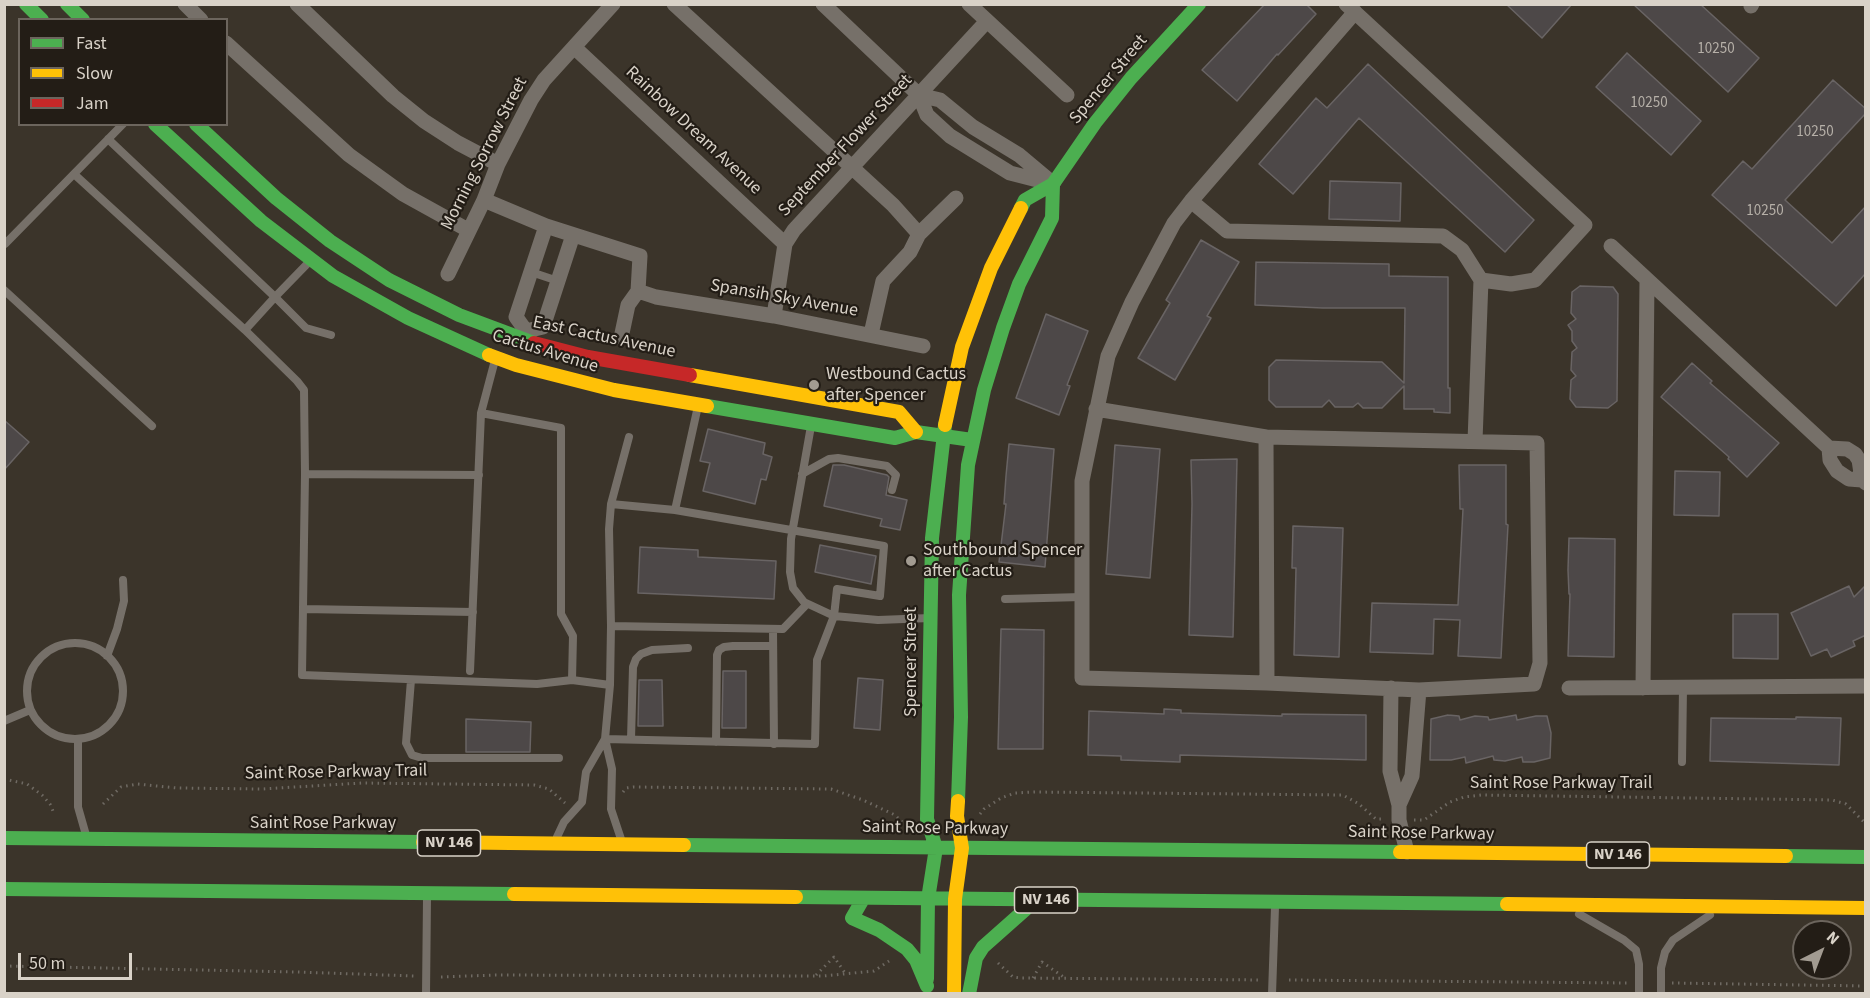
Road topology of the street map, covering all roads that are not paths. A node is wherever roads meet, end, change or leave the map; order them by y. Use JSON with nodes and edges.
{"nodes":[{"id":1,"x":26,"y":4,"type":"edge"},
{"id":2,"x":67,"y":4,"type":"edge"},
{"id":3,"x":185,"y":4,"type":"edge"},
{"id":4,"x":297,"y":4,"type":"edge"},
{"id":5,"x":613,"y":4,"type":"edge"},
{"id":6,"x":674,"y":4,"type":"edge"},
{"id":7,"x":823,"y":4,"type":"edge"},
{"id":8,"x":969,"y":4,"type":"edge"},
{"id":9,"x":1199,"y":4,"type":"edge"},
{"id":10,"x":1350,"y":8,"type":"edge"},
{"id":11,"x":40,"y":18,"type":"edge"},
{"id":12,"x":81,"y":18,"type":"edge"},
{"id":13,"x":199,"y":18,"type":"edge"},
{"id":14,"x":987,"y":21,"type":"junction"},
{"id":15,"x":228,"y":45,"type":"edge"},
{"id":16,"x":574,"y":47,"type":"junction"},
{"id":17,"x":1067,"y":95,"type":"dead end"},
{"id":18,"x":919,"y":96,"type":"junction"},
{"id":19,"x":121,"y":126,"type":"edge"},
{"id":20,"x":157,"y":126,"type":"edge"},
{"id":21,"x":198,"y":126,"type":"edge"},
{"id":22,"x":980,"y":131,"type":"junction"},
{"id":23,"x":108,"y":139,"type":"junction"},
{"id":24,"x":970,"y":149,"type":"junction"},
{"id":25,"x":498,"y":164,"type":"junction"},
{"id":26,"x":852,"y":168,"type":"junction"},
{"id":27,"x":74,"y":174,"type":"junction"},
{"id":28,"x":1053,"y":184,"type":"junction"},
{"id":29,"x":956,"y":198,"type":"dead end"},
{"id":30,"x":484,"y":200,"type":"junction"},
{"id":31,"x":1191,"y":201,"type":"junction"},
{"id":32,"x":546,"y":226,"type":"junction"},
{"id":33,"x":468,"y":230,"type":"junction"},
{"id":34,"x":920,"y":234,"type":"junction"},
{"id":35,"x":573,"y":235,"type":"junction"},
{"id":36,"x":5,"y":244,"type":"edge"},
{"id":37,"x":786,"y":244,"type":"junction"},
{"id":38,"x":1611,"y":246,"type":"dead end"},
{"id":39,"x":305,"y":255,"type":"junction"},
{"id":40,"x":531,"y":272,"type":"junction"},
{"id":41,"x":448,"y":274,"type":"dead end"},
{"id":42,"x":389,"y":279,"type":"junction"},
{"id":43,"x":1481,"y":280,"type":"junction"},
{"id":44,"x":1647,"y":280,"type":"junction"},
{"id":45,"x":558,"y":281,"type":"junction"},
{"id":46,"x":4,"y":290,"type":"edge"},
{"id":47,"x":638,"y":291,"type":"junction"},
{"id":48,"x":275,"y":297,"type":"junction"},
{"id":49,"x":774,"y":316,"type":"junction"},
{"id":50,"x":426,"y":326,"type":"junction"},
{"id":51,"x":245,"y":330,"type":"junction"},
{"id":52,"x":871,"y":334,"type":"junction"},
{"id":53,"x":331,"y":335,"type":"dead end"},
{"id":54,"x":525,"y":335,"type":"junction"},
{"id":55,"x":621,"y":338,"type":"dead end"},
{"id":56,"x":923,"y":346,"type":"dead end"},
{"id":57,"x":496,"y":358,"type":"junction"},
{"id":58,"x":614,"y":390,"type":"junction"},
{"id":59,"x":788,"y":393,"type":"junction"},
{"id":60,"x":698,"y":405,"type":"junction"},
{"id":61,"x":1096,"y":409,"type":"junction"},
{"id":62,"x":481,"y":413,"type":"junction"},
{"id":63,"x":812,"y":424,"type":"junction"},
{"id":64,"x":152,"y":426,"type":"dead end"},
{"id":65,"x":916,"y":432,"type":"junction"},
{"id":66,"x":942,"y":436,"type":"junction"},
{"id":67,"x":629,"y":437,"type":"dead end"},
{"id":68,"x":1266,"y":437,"type":"junction"},
{"id":69,"x":972,"y":440,"type":"junction"},
{"id":70,"x":1475,"y":441,"type":"junction"},
{"id":71,"x":1829,"y":448,"type":"junction"},
{"id":72,"x":305,"y":474,"type":"junction"},
{"id":73,"x":802,"y":474,"type":"junction"},
{"id":74,"x":478,"y":475,"type":"junction"},
{"id":75,"x":1864,"y":481,"type":"edge"},
{"id":76,"x":892,"y":490,"type":"dead end"},
{"id":77,"x":611,"y":504,"type":"junction"},
{"id":78,"x":675,"y":510,"type":"junction"},
{"id":79,"x":793,"y":531,"type":"junction"},
{"id":80,"x":123,"y":580,"type":"dead end"},
{"id":81,"x":1082,"y":597,"type":"junction"},
{"id":82,"x":1005,"y":599,"type":"dead end"},
{"id":83,"x":807,"y":604,"type":"junction"},
{"id":84,"x":303,"y":609,"type":"junction"},
{"id":85,"x":473,"y":612,"type":"junction"},
{"id":86,"x":834,"y":616,"type":"junction"},
{"id":87,"x":930,"y":618,"type":"junction"},
{"id":88,"x":611,"y":626,"type":"junction"},
{"id":89,"x":773,"y":628,"type":"junction"},
{"id":90,"x":773,"y":646,"type":"junction"},
{"id":91,"x":688,"y":648,"type":"dead end"},
{"id":92,"x":107,"y":656,"type":"junction"},
{"id":93,"x":470,"y":671,"type":"dead end"},
{"id":94,"x":411,"y":680,"type":"junction"},
{"id":95,"x":572,"y":680,"type":"junction"},
{"id":96,"x":1267,"y":683,"type":"junction"},
{"id":97,"x":610,"y":685,"type":"junction"},
{"id":98,"x":1866,"y":686,"type":"edge"},
{"id":99,"x":1391,"y":688,"type":"junction"},
{"id":100,"x":1569,"y":688,"type":"dead end"},
{"id":101,"x":1642,"y":688,"type":"junction"},
{"id":102,"x":1683,"y":688,"type":"junction"},
{"id":103,"x":1419,"y":690,"type":"junction"},
{"id":104,"x":30,"y":710,"type":"junction"},
{"id":105,"x":4,"y":721,"type":"edge"},
{"id":106,"x":78,"y":739,"type":"junction"},
{"id":107,"x":605,"y":739,"type":"junction"},
{"id":108,"x":631,"y":739,"type":"junction"},
{"id":109,"x":716,"y":742,"type":"junction"},
{"id":110,"x":774,"y":744,"type":"junction"},
{"id":111,"x":559,"y":758,"type":"dead end"},
{"id":112,"x":1682,"y":762,"type":"dead end"},
{"id":113,"x":1399,"y":812,"type":"junction"},
{"id":114,"x":4,"y":838,"type":"edge"},
{"id":115,"x":87,"y":840,"type":"junction"},
{"id":116,"x":553,"y":844,"type":"junction"},
{"id":117,"x":623,"y":844,"type":"junction"},
{"id":118,"x":936,"y":848,"type":"junction"},
{"id":119,"x":962,"y":848,"type":"junction"},
{"id":120,"x":1407,"y":852,"type":"junction"},
{"id":121,"x":1866,"y":857,"type":"edge"},
{"id":122,"x":4,"y":889,"type":"edge"},
{"id":123,"x":428,"y":894,"type":"junction"},
{"id":124,"x":863,"y":899,"type":"junction"},
{"id":125,"x":928,"y":899,"type":"junction"},
{"id":126,"x":955,"y":899,"type":"junction"},
{"id":127,"x":1036,"y":900,"type":"junction"},
{"id":128,"x":1275,"y":902,"type":"junction"},
{"id":129,"x":1565,"y":906,"type":"junction"},
{"id":130,"x":1722,"y":906,"type":"junction"},
{"id":131,"x":1866,"y":908,"type":"edge"},
{"id":132,"x":927,"y":990,"type":"edge"},
{"id":133,"x":426,"y":993,"type":"edge"},
{"id":134,"x":954,"y":993,"type":"edge"},
{"id":135,"x":969,"y":993,"type":"edge"},
{"id":136,"x":1272,"y":993,"type":"edge"},
{"id":137,"x":1639,"y":993,"type":"edge"},
{"id":138,"x":1661,"y":993,"type":"edge"}],
"edges":[{"from":1,"to":11,"type":"main road"},
{"from":2,"to":12,"type":"main road"},
{"from":3,"to":13,"type":"street"},
{"from":4,"to":25,"type":"street"},
{"from":5,"to":16,"type":"street","name":"Morning Sorrow Street"},
{"from":6,"to":26,"type":"street"},
{"from":7,"to":18,"type":"street"},
{"from":8,"to":14,"type":"street"},
{"from":9,"to":28,"type":"main road","name":"Spencer Street"},
{"from":10,"to":31,"type":"street"},
{"from":10,"to":43,"type":"street"},
{"from":14,"to":17,"type":"street"},
{"from":14,"to":18,"type":"street","name":"September Flower Street"},
{"from":15,"to":33,"type":"street"},
{"from":16,"to":25,"type":"street","name":"Morning Sorrow Street"},
{"from":16,"to":37,"type":"street","name":"Rainbow Dream Avenue"},
{"from":18,"to":22,"type":"street"},
{"from":18,"to":24,"type":"street"},
{"from":18,"to":26,"type":"street","name":"September Flower Street"},
{"from":19,"to":23,"type":"lane"},
{"from":20,"to":39,"type":"main road","name":"Cactus Avenue"},
{"from":21,"to":42,"type":"main road","name":"East Cactus Avenue"},
{"from":22,"to":24,"type":"lane"},
{"from":22,"to":28,"type":"street"},
{"from":23,"to":27,"type":"lane"},
{"from":23,"to":48,"type":"lane"},
{"from":24,"to":28,"type":"street"},
{"from":25,"to":30,"type":"street","name":"Morning Sorrow Street"},
{"from":26,"to":34,"type":"street"},
{"from":26,"to":37,"type":"street","name":"September Flower Street"},
{"from":27,"to":36,"type":"lane"},
{"from":27,"to":51,"type":"lane"},
{"from":28,"to":66,"type":"main road","name":"Spencer Street"},
{"from":28,"to":69,"type":"main road"},
{"from":29,"to":34,"type":"street"},
{"from":30,"to":32,"type":"street"},
{"from":30,"to":33,"type":"street","name":"Morning Sorrow Street"},
{"from":31,"to":43,"type":"street"},
{"from":31,"to":61,"type":"street"},
{"from":32,"to":35,"type":"street"},
{"from":32,"to":40,"type":"street"},
{"from":33,"to":41,"type":"street","name":"Morning Sorrow Street"},
{"from":34,"to":52,"type":"street"},
{"from":35,"to":45,"type":"street"},
{"from":35,"to":47,"type":"street"},
{"from":37,"to":49,"type":"street","name":"September Flower Street"},
{"from":38,"to":44,"type":"street"},
{"from":39,"to":42,"type":"main road"},
{"from":39,"to":48,"type":"lane"},
{"from":39,"to":50,"type":"main road","name":"Cactus Avenue"},
{"from":40,"to":45,"type":"lane"},
{"from":40,"to":54,"type":"street"},
{"from":42,"to":54,"type":"main road","name":"East Cactus Avenue"},
{"from":43,"to":70,"type":"street"},
{"from":44,"to":71,"type":"street"},
{"from":44,"to":101,"type":"street"},
{"from":45,"to":54,"type":"street"},
{"from":46,"to":64,"type":"lane"},
{"from":47,"to":49,"type":"street","name":"Spansih Sky Avenue"},
{"from":47,"to":55,"type":"street"},
{"from":48,"to":51,"type":"lane"},
{"from":48,"to":53,"type":"lane"},
{"from":49,"to":52,"type":"street","name":"Spansih Sky Avenue"},
{"from":50,"to":54,"type":"main road"},
{"from":50,"to":57,"type":"main road","name":"Cactus Avenue"},
{"from":51,"to":72,"type":"lane"},
{"from":52,"to":56,"type":"street","name":"Spansih Sky Avenue"},
{"from":54,"to":58,"type":"main road"},
{"from":54,"to":59,"type":"main road","name":"East Cactus Avenue"},
{"from":57,"to":58,"type":"main road","name":"Cactus Avenue"},
{"from":57,"to":62,"type":"lane"},
{"from":58,"to":60,"type":"main road","name":"Cactus Avenue"},
{"from":59,"to":60,"type":"main road"},
{"from":59,"to":65,"type":"main road","name":"East Cactus Avenue"},
{"from":60,"to":63,"type":"main road","name":"Cactus Avenue"},
{"from":60,"to":78,"type":"lane"},
{"from":61,"to":68,"type":"street"},
{"from":61,"to":81,"type":"street"},
{"from":62,"to":74,"type":"lane"},
{"from":62,"to":95,"type":"lane"},
{"from":63,"to":65,"type":"main road","name":"Cactus Avenue"},
{"from":63,"to":73,"type":"lane"},
{"from":65,"to":66,"type":"main road","name":"Cactus Avenue"},
{"from":66,"to":69,"type":"main road","name":"Cactus Avenue"},
{"from":66,"to":87,"type":"main road","name":"Spencer Street"},
{"from":67,"to":77,"type":"lane"},
{"from":68,"to":70,"type":"street"},
{"from":68,"to":96,"type":"street"},
{"from":69,"to":119,"type":"main road"},
{"from":70,"to":103,"type":"street"},
{"from":71,"to":75,"type":"street"},
{"from":71,"to":75,"type":"street"},
{"from":72,"to":74,"type":"lane"},
{"from":72,"to":84,"type":"lane"},
{"from":73,"to":76,"type":"lane"},
{"from":73,"to":79,"type":"lane"},
{"from":74,"to":85,"type":"lane"},
{"from":77,"to":78,"type":"lane"},
{"from":77,"to":88,"type":"lane"},
{"from":78,"to":79,"type":"lane"},
{"from":79,"to":83,"type":"lane"},
{"from":79,"to":86,"type":"lane"},
{"from":80,"to":92,"type":"lane"},
{"from":81,"to":82,"type":"lane"},
{"from":81,"to":96,"type":"street"},
{"from":83,"to":86,"type":"lane"},
{"from":83,"to":89,"type":"lane"},
{"from":84,"to":85,"type":"lane"},
{"from":84,"to":94,"type":"lane"},
{"from":85,"to":93,"type":"lane"},
{"from":86,"to":87,"type":"lane"},
{"from":86,"to":110,"type":"lane"},
{"from":87,"to":118,"type":"main road","name":"Spencer Street"},
{"from":88,"to":89,"type":"lane"},
{"from":88,"to":97,"type":"lane"},
{"from":89,"to":90,"type":"lane"},
{"from":90,"to":109,"type":"lane"},
{"from":90,"to":110,"type":"lane"},
{"from":91,"to":108,"type":"lane"},
{"from":92,"to":104,"type":"lane"},
{"from":92,"to":106,"type":"lane"},
{"from":94,"to":95,"type":"lane"},
{"from":94,"to":111,"type":"lane"},
{"from":95,"to":97,"type":"lane"},
{"from":96,"to":99,"type":"street"},
{"from":97,"to":107,"type":"lane"},
{"from":98,"to":102,"type":"street"},
{"from":99,"to":103,"type":"street"},
{"from":99,"to":113,"type":"street"},
{"from":100,"to":101,"type":"street"},
{"from":101,"to":102,"type":"street"},
{"from":102,"to":112,"type":"lane"},
{"from":103,"to":113,"type":"street"},
{"from":104,"to":105,"type":"lane"},
{"from":104,"to":106,"type":"lane"},
{"from":106,"to":115,"type":"lane"},
{"from":107,"to":108,"type":"lane"},
{"from":107,"to":116,"type":"lane"},
{"from":107,"to":117,"type":"lane"},
{"from":108,"to":109,"type":"lane"},
{"from":109,"to":110,"type":"lane"},
{"from":113,"to":120,"type":"street"},
{"from":114,"to":115,"type":"main road","name":"Saint Rose Parkway","number":"NV 146"},
{"from":115,"to":116,"type":"main road","name":"Saint Rose Parkway","number":"NV 146"},
{"from":116,"to":117,"type":"main road","name":"Saint Rose Parkway","number":"NV 146"},
{"from":117,"to":118,"type":"main road","name":"Saint Rose Parkway","number":"NV 146"},
{"from":118,"to":119,"type":"main road","name":"Saint Rose Parkway","number":"NV 146"},
{"from":118,"to":125,"type":"main road"},
{"from":119,"to":120,"type":"main road","name":"Saint Rose Parkway","number":"NV 146"},
{"from":119,"to":126,"type":"main road"},
{"from":120,"to":121,"type":"main road","name":"Saint Rose Parkway","number":"NV 146"},
{"from":122,"to":123,"type":"main road","number":"NV 146"},
{"from":123,"to":124,"type":"main road","number":"NV 146"},
{"from":123,"to":133,"type":"lane"},
{"from":124,"to":125,"type":"main road","number":"NV 146"},
{"from":124,"to":132,"type":"main road"},
{"from":125,"to":126,"type":"main road","number":"NV 146"},
{"from":125,"to":132,"type":"main road"},
{"from":126,"to":127,"type":"main road","number":"NV 146"},
{"from":126,"to":134,"type":"main road"},
{"from":127,"to":128,"type":"main road","number":"NV 146"},
{"from":127,"to":135,"type":"main road"},
{"from":128,"to":129,"type":"main road","number":"NV 146"},
{"from":128,"to":136,"type":"lane"},
{"from":129,"to":130,"type":"main road","number":"NV 146"},
{"from":129,"to":137,"type":"lane"},
{"from":130,"to":131,"type":"main road","number":"NV 146"},
{"from":130,"to":138,"type":"lane"}]}
